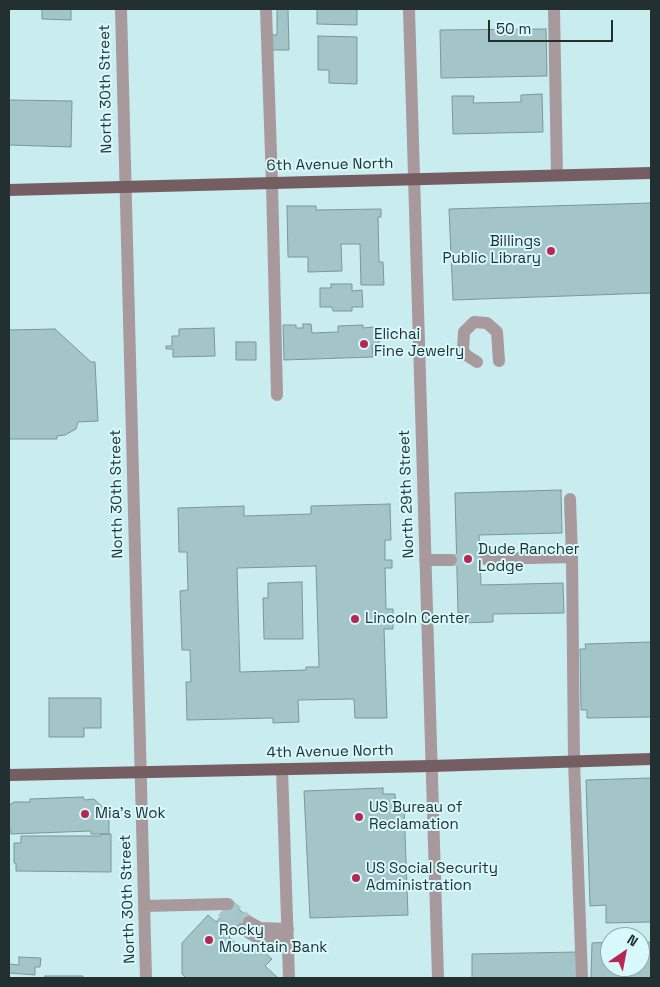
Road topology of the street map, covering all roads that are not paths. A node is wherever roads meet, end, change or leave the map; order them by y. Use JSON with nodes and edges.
{"nodes":[{"id":1,"x":120,"y":9,"type":"edge"},
{"id":2,"x":266,"y":9,"type":"edge"},
{"id":3,"x":409,"y":9,"type":"edge"},
{"id":4,"x":554,"y":9,"type":"edge"},
{"id":5,"x":651,"y":173,"type":"edge"},
{"id":6,"x":557,"y":175,"type":"junction"},
{"id":7,"x":414,"y":179,"type":"junction"},
{"id":8,"x":272,"y":183,"type":"junction"},
{"id":9,"x":125,"y":186,"type":"junction"},
{"id":10,"x":9,"y":190,"type":"edge"},
{"id":11,"x":500,"y":361,"type":"dead end"},
{"id":12,"x":476,"y":362,"type":"dead end"},
{"id":13,"x":277,"y":395,"type":"dead end"},
{"id":14,"x":570,"y":499,"type":"dead end"},
{"id":15,"x":572,"y":557,"type":"junction"},
{"id":16,"x":485,"y":559,"type":"tunnel mouth"},
{"id":17,"x":425,"y":560,"type":"junction"},
{"id":18,"x":451,"y":560,"type":"tunnel mouth"},
{"id":19,"x":651,"y":759,"type":"edge"},
{"id":20,"x":574,"y":761,"type":"junction"},
{"id":21,"x":432,"y":766,"type":"junction"},
{"id":22,"x":282,"y":769,"type":"junction"},
{"id":23,"x":141,"y":771,"type":"junction"},
{"id":24,"x":9,"y":775,"type":"edge"},
{"id":25,"x":225,"y":908,"type":"tunnel mouth"},
{"id":26,"x":144,"y":910,"type":"junction"},
{"id":27,"x":246,"y":926,"type":"tunnel mouth"},
{"id":28,"x":288,"y":934,"type":"junction"},
{"id":29,"x":146,"y":978,"type":"edge"},
{"id":30,"x":289,"y":978,"type":"edge"},
{"id":31,"x":438,"y":978,"type":"edge"},
{"id":32,"x":582,"y":978,"type":"edge"}],
"edges":[{"from":1,"to":9,"type":"street","name":"North 30th Street"},
{"from":2,"to":8,"type":"street"},
{"from":3,"to":7,"type":"street","name":"North 29th Street"},
{"from":4,"to":6,"type":"street"},
{"from":5,"to":6,"type":"main road","name":"6th Avenue North"},
{"from":6,"to":7,"type":"main road","name":"6th Avenue North"},
{"from":7,"to":8,"type":"main road","name":"6th Avenue North"},
{"from":7,"to":17,"type":"street","name":"North 29th Street"},
{"from":8,"to":9,"type":"main road","name":"6th Avenue North"},
{"from":8,"to":13,"type":"street"},
{"from":9,"to":10,"type":"main road","name":"6th Avenue North"},
{"from":9,"to":23,"type":"street","name":"North 30th Street"},
{"from":11,"to":12,"type":"street"},
{"from":14,"to":15,"type":"street"},
{"from":15,"to":16,"type":"street"},
{"from":15,"to":20,"type":"street"},
{"from":17,"to":18,"type":"street"},
{"from":17,"to":21,"type":"street","name":"North 29th Street"},
{"from":19,"to":20,"type":"main road","name":"4th Avenue North"},
{"from":20,"to":21,"type":"main road","name":"4th Avenue North"},
{"from":20,"to":32,"type":"street"},
{"from":21,"to":22,"type":"main road","name":"4th Avenue North"},
{"from":21,"to":31,"type":"street","name":"North 29th Street"},
{"from":22,"to":23,"type":"main road","name":"4th Avenue North"},
{"from":22,"to":28,"type":"street"},
{"from":23,"to":24,"type":"main road","name":"4th Avenue North"},
{"from":23,"to":26,"type":"street","name":"North 30th Street"},
{"from":25,"to":26,"type":"street"},
{"from":26,"to":29,"type":"street","name":"North 30th Street"},
{"from":27,"to":28,"type":"street"},
{"from":28,"to":30,"type":"street"}]}
